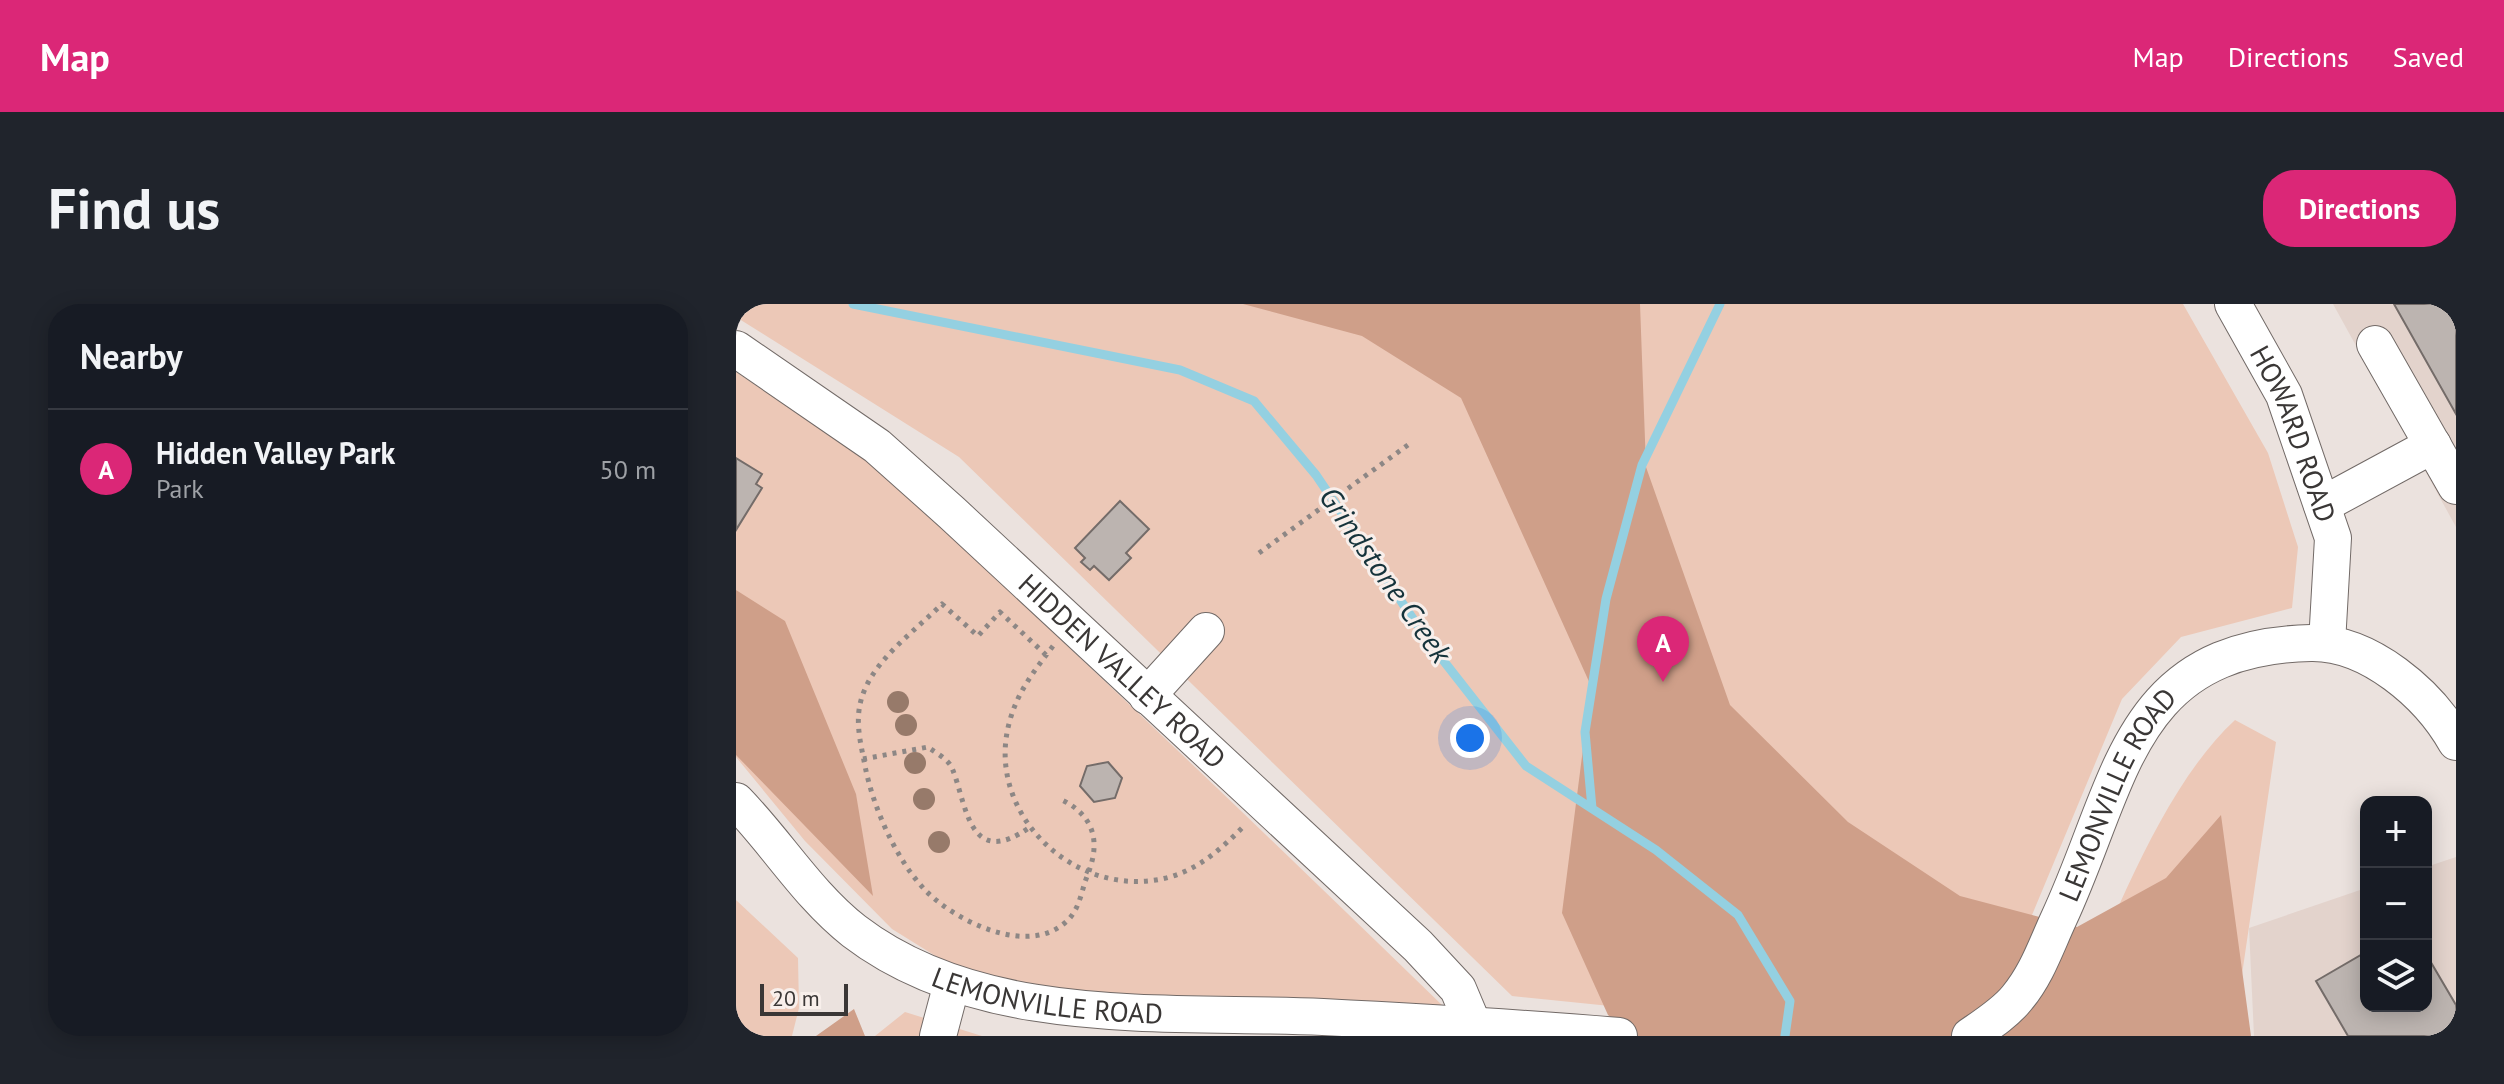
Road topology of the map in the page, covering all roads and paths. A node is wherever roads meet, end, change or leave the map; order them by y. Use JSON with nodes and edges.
{"nodes":[{"id":1,"x":2233,"y":304,"type":"edge"},
{"id":2,"x":2375,"y":344,"type":"dead end"},
{"id":3,"x":736,"y":349,"type":"edge"},
{"id":4,"x":1412,"y":442,"type":"dead end"},
{"id":5,"x":2433,"y":445,"type":"junction"},
{"id":6,"x":2456,"y":486,"type":"edge"},
{"id":7,"x":2322,"y":505,"type":"junction"},
{"id":8,"x":1259,"y":553,"type":"dead end"},
{"id":9,"x":1070,"y":623,"type":"junction"},
{"id":10,"x":1206,"y":631,"type":"dead end"},
{"id":11,"x":2327,"y":643,"type":"junction"},
{"id":12,"x":1046,"y":655,"type":"junction"},
{"id":13,"x":1147,"y":696,"type":"junction"},
{"id":14,"x":2456,"y":742,"type":"edge"},
{"id":15,"x":863,"y":759,"type":"junction"},
{"id":16,"x":1062,"y":800,"type":"dead end"},
{"id":17,"x":736,"y":801,"type":"edge"},
{"id":18,"x":1264,"y":805,"type":"junction"},
{"id":19,"x":1030,"y":827,"type":"junction"},
{"id":20,"x":1088,"y":872,"type":"junction"},
{"id":21,"x":952,"y":983,"type":"junction"},
{"id":22,"x":1474,"y":1027,"type":"junction"},
{"id":23,"x":938,"y":1036,"type":"edge"},
{"id":24,"x":1617,"y":1036,"type":"edge"},
{"id":25,"x":1970,"y":1036,"type":"edge"}],
"edges":[{"from":1,"to":7,"type":"street","name":"HOWARD ROAD"},
{"from":2,"to":5,"type":"street"},
{"from":3,"to":9,"type":"street","name":"HIDDEN VALLEY ROAD"},
{"from":4,"to":8,"type":"path"},
{"from":5,"to":6,"type":"street"},
{"from":5,"to":7,"type":"street"},
{"from":7,"to":11,"type":"street","name":"HOWARD ROAD"},
{"from":9,"to":12,"type":"path"},
{"from":9,"to":13,"type":"street","name":"HIDDEN VALLEY ROAD"},
{"from":10,"to":13,"type":"street"},
{"from":11,"to":14,"type":"street"},
{"from":11,"to":25,"type":"street","name":"LEMONVILLE ROAD"},
{"from":12,"to":15,"type":"path"},
{"from":12,"to":19,"type":"path"},
{"from":13,"to":18,"type":"street","name":"HIDDEN VALLEY ROAD"},
{"from":15,"to":19,"type":"path"},
{"from":15,"to":20,"type":"path"},
{"from":16,"to":20,"type":"path"},
{"from":17,"to":21,"type":"street","name":"LEMONVILLE ROAD"},
{"from":18,"to":20,"type":"path"},
{"from":18,"to":22,"type":"street","name":"HIDDEN VALLEY ROAD"},
{"from":19,"to":20,"type":"path"},
{"from":21,"to":22,"type":"street","name":"LEMONVILLE ROAD"},
{"from":21,"to":23,"type":"street"},
{"from":22,"to":24,"type":"street","name":"LEMONVILLE ROAD"}]}
